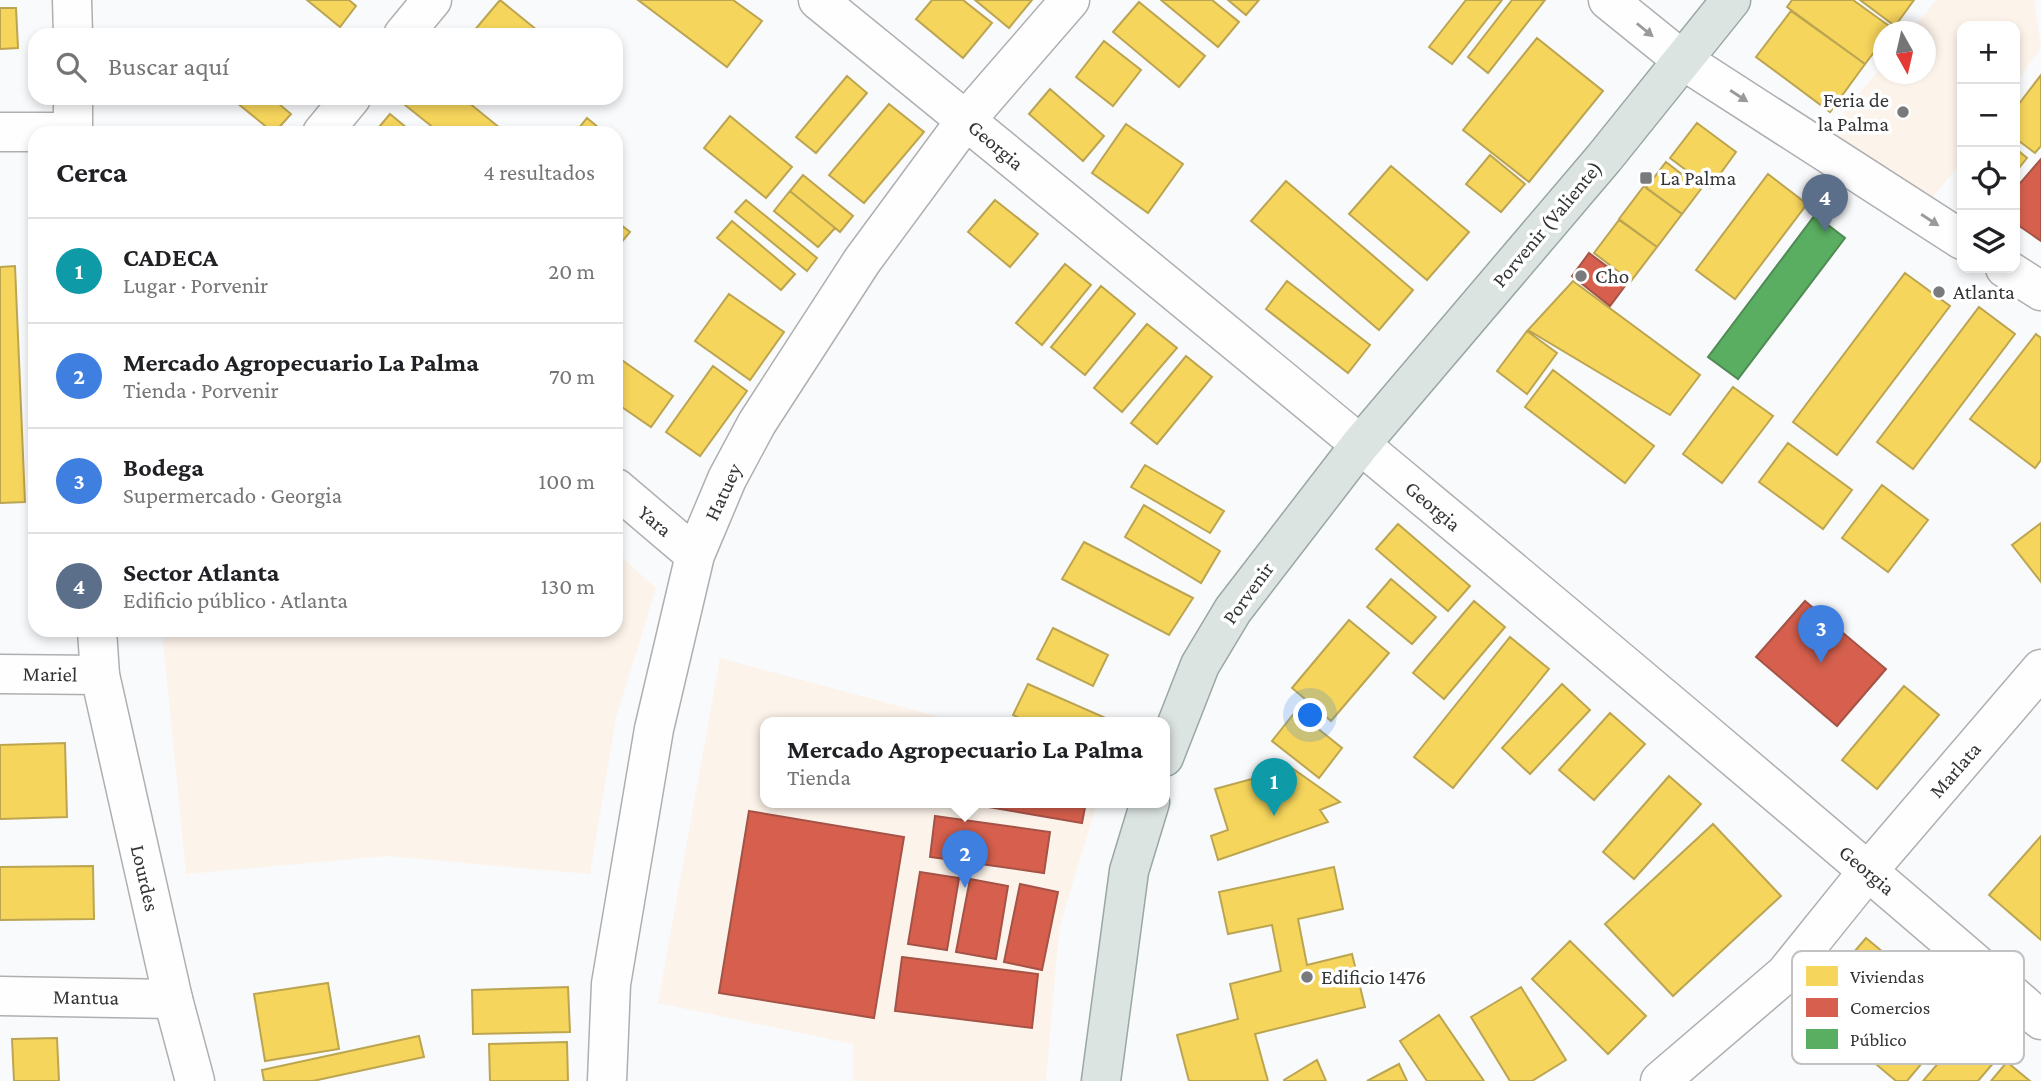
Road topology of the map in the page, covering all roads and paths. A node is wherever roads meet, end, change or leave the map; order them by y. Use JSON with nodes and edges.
{"nodes":[{"id":1,"x":72,"y":0,"type":"edge"},
{"id":2,"x":432,"y":0,"type":"edge"},
{"id":3,"x":818,"y":0,"type":"edge"},
{"id":4,"x":1070,"y":0,"type":"edge"},
{"id":5,"x":1608,"y":0,"type":"edge"},
{"id":6,"x":1731,"y":0,"type":"edge"},
{"id":7,"x":73,"y":28,"type":"edge"},
{"id":8,"x":409,"y":28,"type":"edge"},
{"id":9,"x":1681,"y":60,"type":"junction"},
{"id":10,"x":73,"y":105,"type":"edge"},
{"id":11,"x":345,"y":105,"type":"edge"},
{"id":12,"x":966,"y":120,"type":"junction"},
{"id":13,"x":73,"y":126,"type":"edge"},
{"id":14,"x":328,"y":126,"type":"edge"},
{"id":15,"x":0,"y":132,"type":"edge"},
{"id":16,"x":28,"y":132,"type":"edge"},
{"id":17,"x":1957,"y":237,"type":"edge"},
{"id":18,"x":2013,"y":273,"type":"edge"},
{"id":19,"x":2041,"y":291,"type":"edge"},
{"id":20,"x":1360,"y":445,"type":"junction"},
{"id":21,"x":623,"y":494,"type":"edge"},
{"id":22,"x":695,"y":555,"type":"junction"},
{"id":23,"x":97,"y":637,"type":"edge"},
{"id":24,"x":2041,"y":669,"type":"edge"},
{"id":25,"x":0,"y":674,"type":"edge"},
{"id":26,"x":100,"y":675,"type":"junction"},
{"id":27,"x":1170,"y":742,"type":"edge"},
{"id":28,"x":1148,"y":808,"type":"edge"},
{"id":29,"x":1868,"y":871,"type":"junction"},
{"id":30,"x":1804,"y":951,"type":"edge"},
{"id":31,"x":1961,"y":951,"type":"edge"},
{"id":32,"x":1792,"y":965,"type":"edge"},
{"id":33,"x":0,"y":996,"type":"edge"},
{"id":34,"x":173,"y":999,"type":"junction"},
{"id":35,"x":2024,"y":1005,"type":"edge"},
{"id":36,"x":2041,"y":1020,"type":"edge"},
{"id":37,"x":195,"y":1081,"type":"edge"},
{"id":38,"x":607,"y":1081,"type":"edge"},
{"id":39,"x":1101,"y":1081,"type":"edge"},
{"id":40,"x":1660,"y":1081,"type":"edge"}],
"edges":[{"from":1,"to":7,"type":"street"},
{"from":2,"to":8,"type":"street"},
{"from":3,"to":12,"type":"street","name":"Georgia"},
{"from":4,"to":12,"type":"street","name":"Hatuey"},
{"from":5,"to":9,"type":"street","one_way":true},
{"from":6,"to":9,"type":"main road","name":"Porvenir (Valiente)"},
{"from":9,"to":17,"type":"street","one_way":true},
{"from":9,"to":20,"type":"main road","name":"Porvenir (Valiente)"},
{"from":10,"to":13,"type":"street"},
{"from":11,"to":14,"type":"street"},
{"from":12,"to":20,"type":"street","name":"Georgia"},
{"from":12,"to":22,"type":"street","name":"Hatuey"},
{"from":15,"to":16,"type":"street"},
{"from":18,"to":19,"type":"street"},
{"from":20,"to":27,"type":"main road","name":"Porvenir"},
{"from":20,"to":29,"type":"street","name":"Georgia"},
{"from":21,"to":22,"type":"street","name":"Yara"},
{"from":22,"to":38,"type":"street","name":"Hatuey"},
{"from":23,"to":26,"type":"street","name":"Lourdes"},
{"from":24,"to":29,"type":"street","name":"Marlata"},
{"from":25,"to":26,"type":"street","name":"Mariel"},
{"from":26,"to":34,"type":"street","name":"Lourdes"},
{"from":28,"to":39,"type":"main road"},
{"from":29,"to":30,"type":"street","name":"Marlata"},
{"from":29,"to":31,"type":"street","name":"Georgia"},
{"from":32,"to":40,"type":"street","name":"Marlata"},
{"from":33,"to":34,"type":"street","name":"Mantua"},
{"from":34,"to":37,"type":"street","name":"Lourdes"},
{"from":35,"to":36,"type":"street","name":"Georgia"}]}
